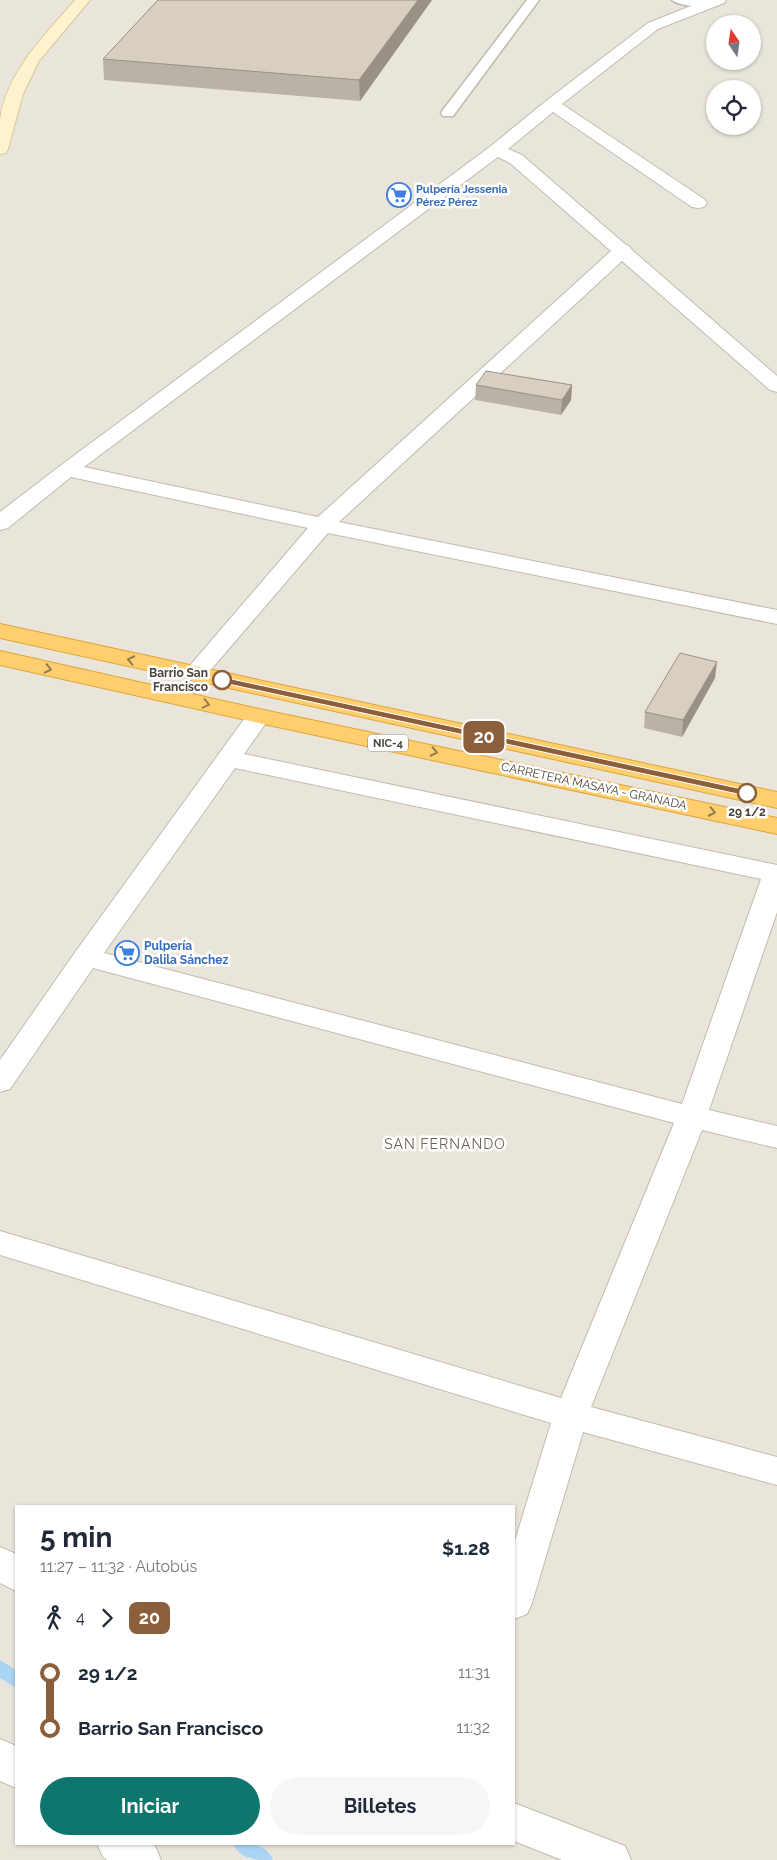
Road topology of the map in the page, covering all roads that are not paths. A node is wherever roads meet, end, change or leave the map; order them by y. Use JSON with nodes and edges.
{"nodes":[{"id":1,"x":83,"y":0,"type":"edge"},
{"id":2,"x":532,"y":0,"type":"edge"},
{"id":3,"x":678,"y":0,"type":"edge"},
{"id":4,"x":714,"y":2,"type":"edge"},
{"id":5,"x":552,"y":104,"type":"junction"},
{"id":6,"x":448,"y":113,"type":"dead end"},
{"id":7,"x":0,"y":149,"type":"edge"},
{"id":8,"x":497,"y":150,"type":"junction"},
{"id":9,"x":698,"y":203,"type":"dead end"},
{"id":10,"x":622,"y":250,"type":"junction"},
{"id":11,"x":777,"y":386,"type":"edge"},
{"id":12,"x":67,"y":470,"type":"junction"},
{"id":13,"x":0,"y":522,"type":"edge"},
{"id":14,"x":323,"y":525,"type":"junction"},
{"id":15,"x":777,"y":617,"type":"edge"},
{"id":16,"x":0,"y":632,"type":"edge"},
{"id":17,"x":0,"y":658,"type":"edge"},
{"id":18,"x":194,"y":674,"type":"junction"},
{"id":19,"x":259,"y":716,"type":"junction"},
{"id":20,"x":230,"y":759,"type":"junction"},
{"id":21,"x":777,"y":800,"type":"edge"},
{"id":22,"x":777,"y":826,"type":"edge"},
{"id":23,"x":777,"y":874,"type":"edge"},
{"id":24,"x":86,"y":957,"type":"junction"},
{"id":25,"x":0,"y":1082,"type":"edge"},
{"id":26,"x":692,"y":1117,"type":"junction"},
{"id":27,"x":777,"y":1137,"type":"edge"},
{"id":28,"x":0,"y":1243,"type":"edge"},
{"id":29,"x":570,"y":1415,"type":"junction"},
{"id":30,"x":777,"y":1471,"type":"edge"},
{"id":31,"x":0,"y":1562,"type":"edge"},
{"id":32,"x":15,"y":1574,"type":"edge"},
{"id":33,"x":515,"y":1600,"type":"edge"},
{"id":34,"x":0,"y":1757,"type":"edge"},
{"id":35,"x":15,"y":1769,"type":"edge"},
{"id":36,"x":515,"y":1822,"type":"edge"},
{"id":37,"x":118,"y":1845,"type":"edge"},
{"id":38,"x":141,"y":1860,"type":"edge"},
{"id":39,"x":611,"y":1860,"type":"edge"}],
"edges":[{"from":1,"to":7,"type":"street"},
{"from":2,"to":6,"type":"lane"},
{"from":3,"to":4,"type":"lane"},
{"from":4,"to":5,"type":"street"},
{"from":5,"to":8,"type":"street"},
{"from":5,"to":9,"type":"street"},
{"from":8,"to":10,"type":"street"},
{"from":8,"to":12,"type":"street"},
{"from":10,"to":11,"type":"street"},
{"from":10,"to":14,"type":"street"},
{"from":12,"to":13,"type":"street"},
{"from":12,"to":14,"type":"street"},
{"from":14,"to":15,"type":"street"},
{"from":14,"to":18,"type":"street"},
{"from":18,"to":16,"type":"highway","name":"CARRETERA MASAYA - GRANADA","number":"NIC-4","one_way":true},
{"from":17,"to":19,"type":"highway","name":"CARRETERA MASAYA - GRANADA","number":"NIC-4","one_way":true},
{"from":18,"to":21,"type":"highway","name":"CARRETERA MASAYA - GRANADA","number":"NIC-4"},
{"from":19,"to":20,"type":"street"},
{"from":19,"to":22,"type":"highway","name":"CARRETERA MASAYA - GRANADA","number":"NIC-4","one_way":true},
{"from":20,"to":23,"type":"street"},
{"from":20,"to":24,"type":"street"},
{"from":23,"to":26,"type":"street"},
{"from":24,"to":25,"type":"street"},
{"from":24,"to":26,"type":"street"},
{"from":26,"to":27,"type":"street"},
{"from":26,"to":29,"type":"street"},
{"from":28,"to":29,"type":"street"},
{"from":29,"to":30,"type":"street"},
{"from":29,"to":33,"type":"street"},
{"from":31,"to":32,"type":"street"},
{"from":34,"to":35,"type":"street"},
{"from":36,"to":39,"type":"street"},
{"from":37,"to":38,"type":"street"}]}
